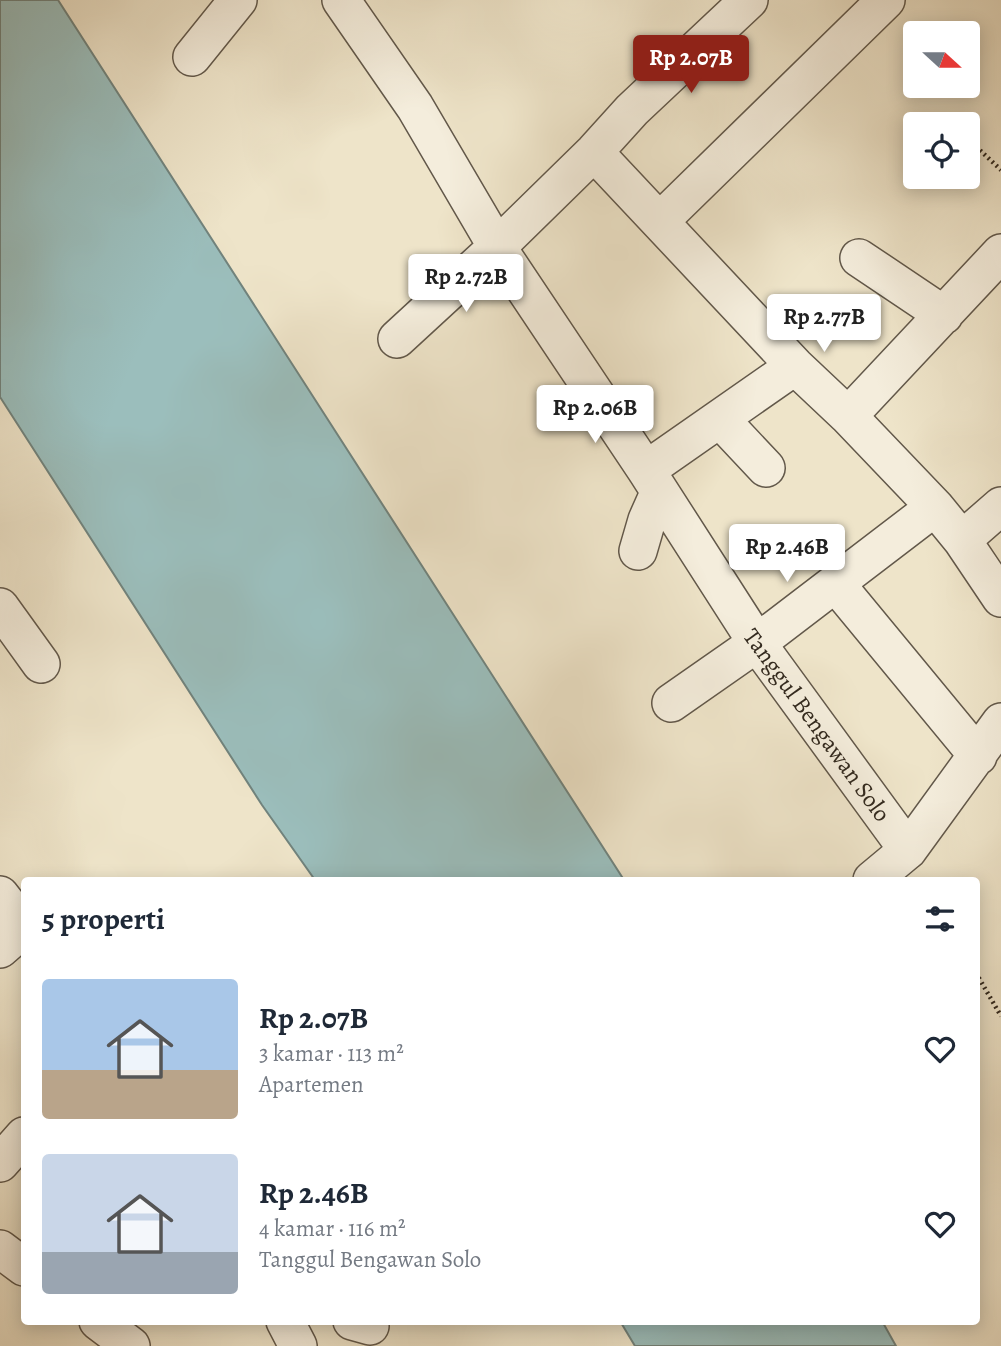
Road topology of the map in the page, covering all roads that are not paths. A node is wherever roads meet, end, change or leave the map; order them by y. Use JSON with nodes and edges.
{"nodes":[{"id":1,"x":238,"y":0,"type":"edge"},
{"id":2,"x":341,"y":0,"type":"edge"},
{"id":3,"x":886,"y":0,"type":"edge"},
{"id":4,"x":729,"y":7,"type":"edge"},
{"id":5,"x":192,"y":57,"type":"dead end"},
{"id":6,"x":594,"y":152,"type":"junction"},
{"id":7,"x":660,"y":221,"type":"junction"},
{"id":8,"x":497,"y":247,"type":"junction"},
{"id":9,"x":1001,"y":253,"type":"edge"},
{"id":10,"x":859,"y":258,"type":"dead end"},
{"id":11,"x":944,"y":315,"type":"junction"},
{"id":12,"x":397,"y":339,"type":"dead end"},
{"id":13,"x":795,"y":366,"type":"junction"},
{"id":14,"x":848,"y":416,"type":"junction"},
{"id":15,"x":720,"y":419,"type":"junction"},
{"id":16,"x":766,"y":468,"type":"dead end"},
{"id":17,"x":653,"y":481,"type":"junction"},
{"id":18,"x":1001,"y":506,"type":"edge"},
{"id":19,"x":935,"y":507,"type":"junction"},
{"id":20,"x":962,"y":540,"type":"junction"},
{"id":21,"x":638,"y":551,"type":"dead end"},
{"id":22,"x":836,"y":584,"type":"junction"},
{"id":23,"x":0,"y":587,"type":"edge"},
{"id":24,"x":1001,"y":598,"type":"edge"},
{"id":25,"x":0,"y":605,"type":"edge"},
{"id":26,"x":757,"y":643,"type":"junction"},
{"id":27,"x":41,"y":664,"type":"dead end"},
{"id":28,"x":671,"y":703,"type":"dead end"},
{"id":29,"x":1001,"y":722,"type":"edge"},
{"id":30,"x":978,"y":756,"type":"junction"},
{"id":31,"x":908,"y":850,"type":"junction"},
{"id":32,"x":876,"y":877,"type":"edge"},
{"id":33,"x":0,"y":895,"type":"edge"},
{"id":34,"x":21,"y":923,"type":"edge"},
{"id":35,"x":21,"y":930,"type":"edge"},
{"id":36,"x":0,"y":949,"type":"edge"},
{"id":37,"x":21,"y":1139,"type":"edge"},
{"id":38,"x":0,"y":1163,"type":"edge"},
{"id":39,"x":0,"y":1249,"type":"edge"},
{"id":40,"x":21,"y":1265,"type":"edge"},
{"id":41,"x":103,"y":1325,"type":"edge"},
{"id":42,"x":287,"y":1325,"type":"edge"},
{"id":43,"x":131,"y":1346,"type":"edge"},
{"id":44,"x":298,"y":1346,"type":"edge"}],
"edges":[{"from":1,"to":5,"type":"street"},
{"from":2,"to":8,"type":"street","name":"Tanggul Bengawan Solo"},
{"from":3,"to":7,"type":"street"},
{"from":4,"to":6,"type":"street"},
{"from":6,"to":7,"type":"street"},
{"from":6,"to":8,"type":"street"},
{"from":7,"to":13,"type":"street"},
{"from":8,"to":12,"type":"street"},
{"from":8,"to":17,"type":"street","name":"Tanggul Bengawan Solo"},
{"from":9,"to":11,"type":"street"},
{"from":10,"to":11,"type":"street"},
{"from":11,"to":14,"type":"street"},
{"from":13,"to":14,"type":"street"},
{"from":13,"to":15,"type":"street"},
{"from":14,"to":19,"type":"street"},
{"from":15,"to":16,"type":"street"},
{"from":15,"to":17,"type":"street"},
{"from":17,"to":21,"type":"street"},
{"from":17,"to":26,"type":"street","name":"Tanggul Bengawan Solo"},
{"from":18,"to":20,"type":"street"},
{"from":19,"to":20,"type":"street"},
{"from":19,"to":22,"type":"street"},
{"from":20,"to":24,"type":"street"},
{"from":22,"to":26,"type":"street"},
{"from":22,"to":30,"type":"street"},
{"from":23,"to":25,"type":"street"},
{"from":25,"to":27,"type":"street"},
{"from":26,"to":28,"type":"street"},
{"from":26,"to":31,"type":"street","name":"Tanggul Bengawan Solo"},
{"from":29,"to":30,"type":"street"},
{"from":30,"to":31,"type":"street"},
{"from":31,"to":32,"type":"street"},
{"from":33,"to":34,"type":"street"},
{"from":35,"to":36,"type":"street"},
{"from":37,"to":38,"type":"street"},
{"from":39,"to":40,"type":"street"},
{"from":41,"to":43,"type":"street"},
{"from":42,"to":44,"type":"street"}]}
